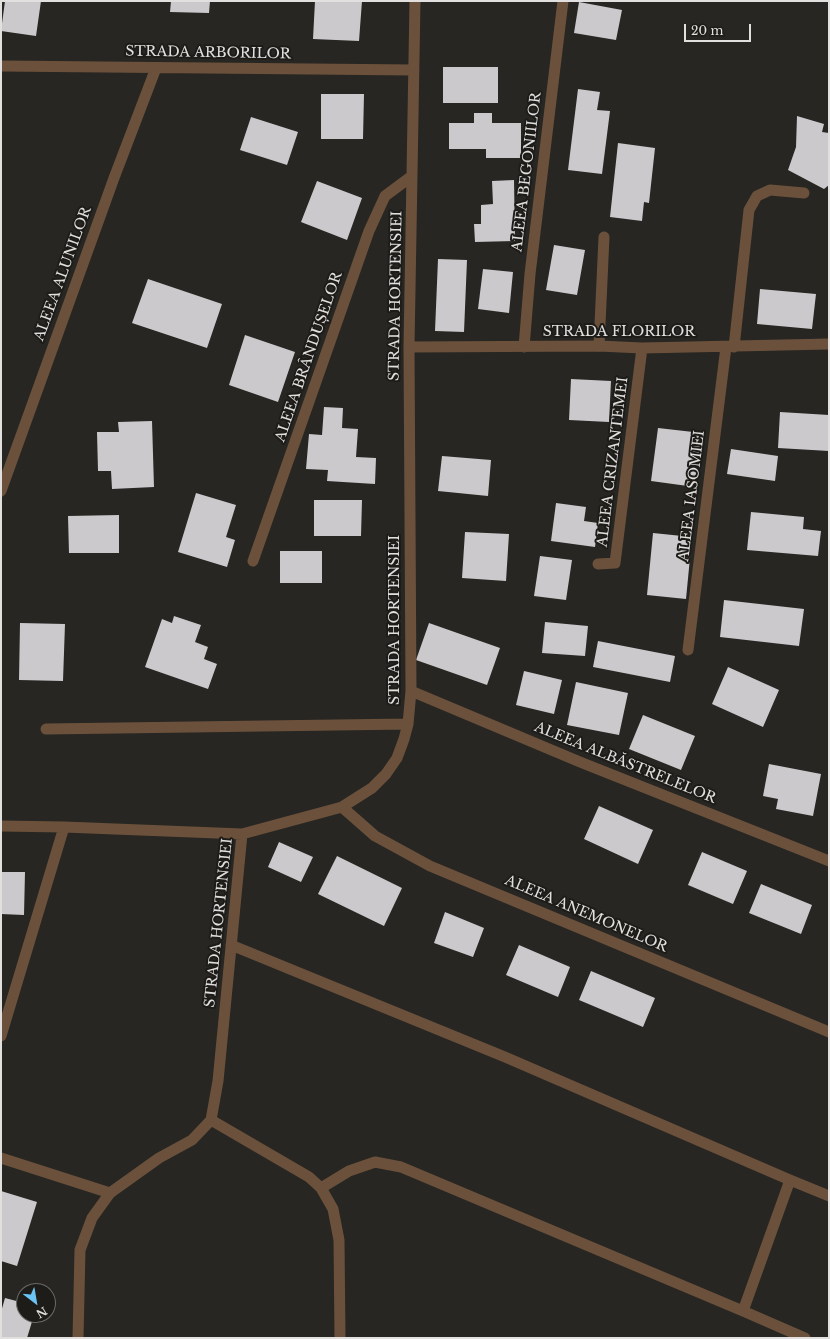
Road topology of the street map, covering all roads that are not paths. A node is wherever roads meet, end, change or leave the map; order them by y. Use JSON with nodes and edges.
{"nodes":[{"id":1,"x":415,"y":1,"type":"edge"},
{"id":2,"x":563,"y":1,"type":"edge"},
{"id":3,"x":1,"y":66,"type":"edge"},
{"id":4,"x":156,"y":68,"type":"junction"},
{"id":5,"x":414,"y":70,"type":"junction"},
{"id":6,"x":412,"y":176,"type":"junction"},
{"id":7,"x":804,"y":193,"type":"dead end"},
{"id":8,"x":604,"y":237,"type":"dead end"},
{"id":9,"x":829,"y":344,"type":"edge"},
{"id":10,"x":599,"y":346,"type":"junction"},
{"id":11,"x":409,"y":347,"type":"junction"},
{"id":12,"x":524,"y":347,"type":"junction"},
{"id":13,"x":730,"y":347,"type":"junction"},
{"id":14,"x":642,"y":348,"type":"junction"},
{"id":15,"x":1,"y":491,"type":"edge"},
{"id":16,"x":253,"y":561,"type":"dead end"},
{"id":17,"x":598,"y":564,"type":"dead end"},
{"id":18,"x":688,"y":650,"type":"dead end"},
{"id":19,"x":411,"y":691,"type":"junction"},
{"id":20,"x":408,"y":724,"type":"junction"},
{"id":21,"x":46,"y":729,"type":"dead end"},
{"id":22,"x":342,"y":807,"type":"junction"},
{"id":23,"x":1,"y":826,"type":"edge"},
{"id":24,"x":64,"y":827,"type":"junction"},
{"id":25,"x":242,"y":834,"type":"junction"},
{"id":26,"x":829,"y":861,"type":"edge"},
{"id":27,"x":231,"y":945,"type":"junction"},
{"id":28,"x":829,"y":1032,"type":"edge"},
{"id":29,"x":1,"y":1036,"type":"edge"},
{"id":30,"x":211,"y":1120,"type":"junction"},
{"id":31,"x":1,"y":1158,"type":"edge"},
{"id":32,"x":790,"y":1180,"type":"junction"},
{"id":33,"x":321,"y":1188,"type":"junction"},
{"id":34,"x":110,"y":1193,"type":"junction"},
{"id":35,"x":829,"y":1196,"type":"edge"},
{"id":36,"x":743,"y":1311,"type":"junction"},
{"id":37,"x":78,"y":1338,"type":"edge"},
{"id":38,"x":340,"y":1338,"type":"edge"},
{"id":39,"x":805,"y":1338,"type":"edge"}],
"edges":[{"from":1,"to":5,"type":"street","name":"STRADA HORTENSIEI"},
{"from":2,"to":12,"type":"street","name":"ALEEA BEGONIILOR"},
{"from":3,"to":4,"type":"street","name":"STRADA ARBORILOR"},
{"from":4,"to":5,"type":"street","name":"STRADA ARBORILOR"},
{"from":4,"to":15,"type":"street","name":"ALEEA ALUNILOR"},
{"from":5,"to":6,"type":"street","name":"STRADA HORTENSIEI"},
{"from":6,"to":11,"type":"street","name":"STRADA HORTENSIEI"},
{"from":6,"to":16,"type":"street","name":"ALEEA BRÂNDUȘELOR"},
{"from":7,"to":13,"type":"street","name":"ALEEA IASOMIEI"},
{"from":8,"to":10,"type":"street"},
{"from":9,"to":13,"type":"street","name":"STRADA FLORILOR"},
{"from":10,"to":12,"type":"street","name":"STRADA FLORILOR"},
{"from":10,"to":14,"type":"street","name":"STRADA FLORILOR"},
{"from":11,"to":12,"type":"street","name":"STRADA FLORILOR"},
{"from":11,"to":19,"type":"street","name":"STRADA HORTENSIEI"},
{"from":13,"to":14,"type":"street","name":"STRADA FLORILOR"},
{"from":13,"to":18,"type":"street","name":"ALEEA IASOMIEI"},
{"from":14,"to":17,"type":"street","name":"ALEEA CRIZANTEMEI"},
{"from":19,"to":20,"type":"street","name":"STRADA HORTENSIEI"},
{"from":19,"to":26,"type":"street","name":"ALEEA ALBĂSTRELELOR"},
{"from":20,"to":21,"type":"street"},
{"from":20,"to":22,"type":"street","name":"STRADA HORTENSIEI"},
{"from":22,"to":25,"type":"street","name":"STRADA HORTENSIEI"},
{"from":22,"to":28,"type":"street","name":"ALEEA ANEMONELOR"},
{"from":23,"to":24,"type":"street"},
{"from":24,"to":25,"type":"street"},
{"from":24,"to":29,"type":"street"},
{"from":25,"to":27,"type":"street","name":"STRADA HORTENSIEI"},
{"from":27,"to":30,"type":"street","name":"STRADA HORTENSIEI"},
{"from":27,"to":32,"type":"street"},
{"from":30,"to":33,"type":"street"},
{"from":30,"to":34,"type":"street"},
{"from":31,"to":34,"type":"street"},
{"from":32,"to":35,"type":"street"},
{"from":32,"to":36,"type":"street"},
{"from":33,"to":36,"type":"street"},
{"from":33,"to":38,"type":"street"},
{"from":34,"to":37,"type":"street"},
{"from":36,"to":39,"type":"street"}]}
